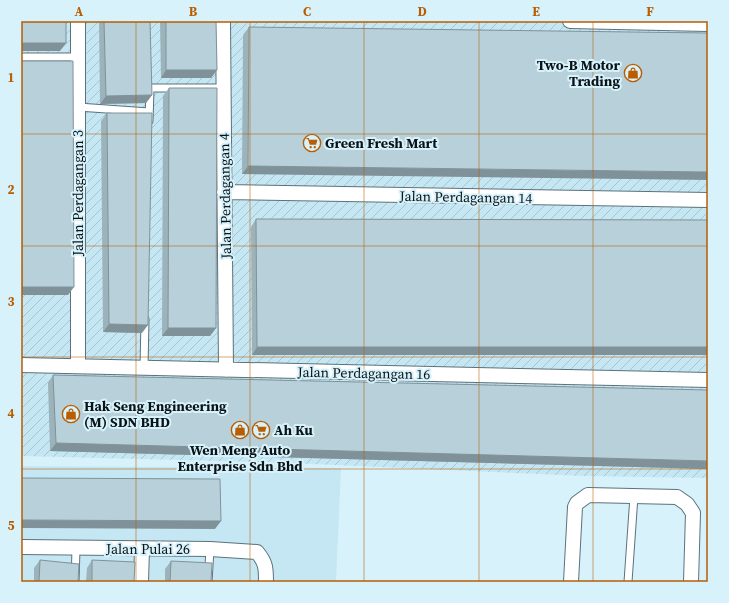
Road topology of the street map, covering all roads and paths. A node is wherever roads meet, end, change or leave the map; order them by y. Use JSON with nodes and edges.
{"nodes":[{"id":1,"x":78,"y":21,"type":"edge"},
{"id":2,"x":223,"y":21,"type":"edge"},
{"id":3,"x":570,"y":21,"type":"edge"},
{"id":4,"x":674,"y":22,"type":"edge"},
{"id":5,"x":708,"y":24,"type":"edge"},
{"id":6,"x":21,"y":57,"type":"edge"},
{"id":7,"x":78,"y":57,"type":"junction"},
{"id":8,"x":223,"y":88,"type":"junction"},
{"id":9,"x":78,"y":107,"type":"junction"},
{"id":10,"x":149,"y":112,"type":"junction"},
{"id":11,"x":149,"y":128,"type":"edge"},
{"id":12,"x":224,"y":192,"type":"junction"},
{"id":13,"x":708,"y":200,"type":"edge"},
{"id":14,"x":145,"y":312,"type":"edge"},
{"id":15,"x":21,"y":365,"type":"edge"},
{"id":16,"x":78,"y":365,"type":"junction"},
{"id":17,"x":144,"y":368,"type":"junction"},
{"id":18,"x":226,"y":370,"type":"junction"},
{"id":19,"x":708,"y":380,"type":"edge"},
{"id":20,"x":634,"y":496,"type":"junction"},
{"id":21,"x":21,"y":547,"type":"edge"},
{"id":22,"x":76,"y":549,"type":"junction"},
{"id":23,"x":142,"y":549,"type":"junction"},
{"id":24,"x":210,"y":549,"type":"junction"},
{"id":25,"x":75,"y":582,"type":"edge"},
{"id":26,"x":140,"y":582,"type":"edge"},
{"id":27,"x":208,"y":582,"type":"edge"},
{"id":28,"x":266,"y":582,"type":"edge"},
{"id":29,"x":571,"y":582,"type":"edge"},
{"id":30,"x":628,"y":582,"type":"edge"},
{"id":31,"x":691,"y":582,"type":"edge"}],
"edges":[{"from":1,"to":7,"type":"street","name":"Jalan Perdagangan 3"},
{"from":2,"to":8,"type":"street","name":"Jalan Perdagangan 4"},
{"from":3,"to":4,"type":"street"},
{"from":4,"to":5,"type":"street"},
{"from":6,"to":7,"type":"lane"},
{"from":7,"to":9,"type":"street","name":"Jalan Perdagangan 3"},
{"from":8,"to":10,"type":"lane"},
{"from":8,"to":12,"type":"street","name":"Jalan Perdagangan 4"},
{"from":9,"to":10,"type":"lane"},
{"from":9,"to":16,"type":"street","name":"Jalan Perdagangan 3"},
{"from":10,"to":11,"type":"lane"},
{"from":12,"to":13,"type":"street","name":"Jalan Perdagangan 14"},
{"from":12,"to":18,"type":"street","name":"Jalan Perdagangan 4"},
{"from":14,"to":17,"type":"lane"},
{"from":15,"to":16,"type":"street","name":"Jalan Perdagangan 16"},
{"from":16,"to":17,"type":"street","name":"Jalan Perdagangan 16"},
{"from":17,"to":18,"type":"street","name":"Jalan Perdagangan 16"},
{"from":18,"to":19,"type":"street","name":"Jalan Perdagangan 16"},
{"from":20,"to":29,"type":"street"},
{"from":20,"to":30,"type":"lane"},
{"from":20,"to":31,"type":"street"},
{"from":21,"to":22,"type":"street","name":"Jalan Pulai 26"},
{"from":22,"to":23,"type":"street","name":"Jalan Pulai 26"},
{"from":22,"to":25,"type":"lane"},
{"from":23,"to":24,"type":"street","name":"Jalan Pulai 26"},
{"from":23,"to":26,"type":"street"},
{"from":24,"to":27,"type":"lane"},
{"from":24,"to":28,"type":"street","name":"Jalan Pulai 26"}]}
